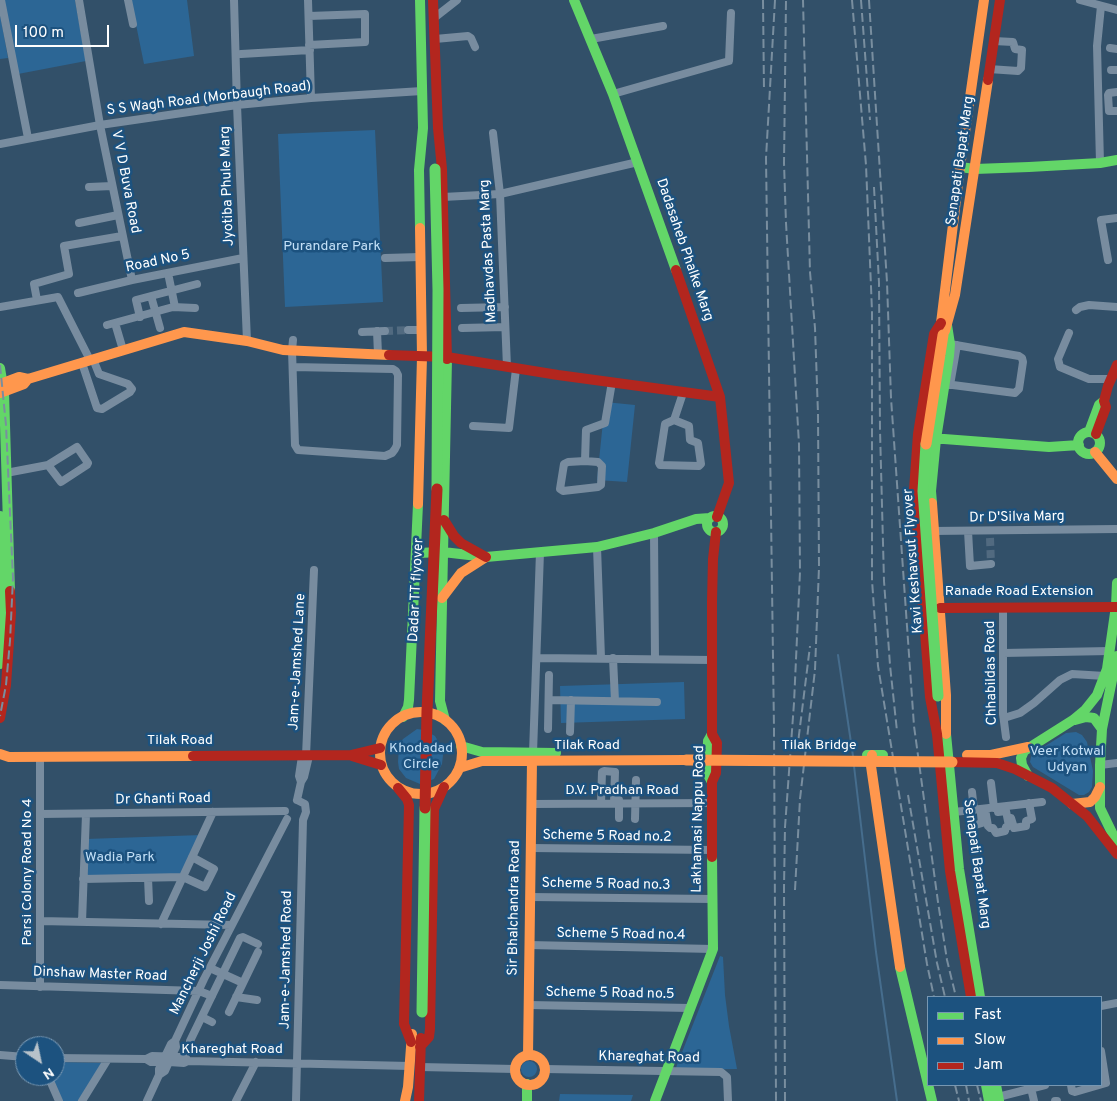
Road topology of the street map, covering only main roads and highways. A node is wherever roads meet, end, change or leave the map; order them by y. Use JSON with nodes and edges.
{"nodes":[{"id":1,"x":420,"y":0,"type":"edge"},
{"id":2,"x":433,"y":0,"type":"edge"},
{"id":3,"x":574,"y":0,"type":"edge"},
{"id":4,"x":984,"y":0,"type":"edge"},
{"id":5,"x":1000,"y":0,"type":"edge"},
{"id":6,"x":989,"y":74,"type":"junction"},
{"id":7,"x":973,"y":77,"type":"junction"},
{"id":8,"x":970,"y":96,"type":"junction"},
{"id":9,"x":985,"y":98,"type":"junction"},
{"id":10,"x":423,"y":128,"type":"junction"},
{"id":11,"x":438,"y":128,"type":"junction"},
{"id":12,"x":1117,"y":160,"type":"edge"},
{"id":13,"x":960,"y":168,"type":"junction"},
{"id":14,"x":974,"y":169,"type":"junction"},
{"id":15,"x":431,"y":170,"type":"junction"},
{"id":16,"x":955,"y":210,"type":"junction"},
{"id":17,"x":969,"y":212,"type":"junction"},
{"id":18,"x":947,"y":330,"type":"junction"},
{"id":19,"x":422,"y":357,"type":"junction"},
{"id":20,"x":447,"y":357,"type":"junction"},
{"id":21,"x":1117,"y":365,"type":"edge"},
{"id":22,"x":0,"y":368,"type":"edge"},
{"id":23,"x":1112,"y":382,"type":"edge"},
{"id":24,"x":2,"y":388,"type":"edge"},
{"id":25,"x":720,"y":397,"type":"junction"},
{"id":26,"x":1092,"y":433,"type":"junction"},
{"id":27,"x":918,"y":434,"type":"junction"},
{"id":28,"x":936,"y":440,"type":"junction"},
{"id":29,"x":1079,"y":444,"type":"junction"},
{"id":30,"x":1097,"y":450,"type":"junction"},
{"id":31,"x":1117,"y":468,"type":"edge"},
{"id":32,"x":445,"y":472,"type":"junction"},
{"id":33,"x":419,"y":474,"type":"junction"},
{"id":34,"x":4,"y":475,"type":"edge"},
{"id":35,"x":1117,"y":479,"type":"edge"},
{"id":36,"x":0,"y":516,"type":"edge"},
{"id":37,"x":714,"y":518,"type":"junction"},
{"id":38,"x":444,"y":520,"type":"junction"},
{"id":39,"x":443,"y":552,"type":"junction"},
{"id":40,"x":417,"y":553,"type":"junction"},
{"id":41,"x":486,"y":557,"type":"junction"},
{"id":42,"x":5,"y":566,"type":"edge"},
{"id":43,"x":1117,"y":584,"type":"edge"},
{"id":44,"x":442,"y":598,"type":"junction"},
{"id":45,"x":1116,"y":606,"type":"edge"},
{"id":46,"x":940,"y":608,"type":"junction"},
{"id":47,"x":441,"y":642,"type":"junction"},
{"id":48,"x":411,"y":644,"type":"junction"},
{"id":49,"x":1113,"y":654,"type":"edge"},
{"id":50,"x":0,"y":664,"type":"edge"},
{"id":51,"x":1113,"y":701,"type":"edge"},
{"id":52,"x":402,"y":717,"type":"junction"},
{"id":53,"x":0,"y":718,"type":"edge"},
{"id":54,"x":445,"y":720,"type":"junction"},
{"id":55,"x":1073,"y":720,"type":"junction"},
{"id":56,"x":1102,"y":729,"type":"junction"},
{"id":57,"x":941,"y":734,"type":"junction"},
{"id":58,"x":461,"y":746,"type":"junction"},
{"id":59,"x":1028,"y":747,"type":"junction"},
{"id":60,"x":380,"y":748,"type":"junction"},
{"id":61,"x":351,"y":755,"type":"junction"},
{"id":62,"x":3,"y":757,"type":"edge"},
{"id":63,"x":533,"y":757,"type":"junction"},
{"id":64,"x":686,"y":758,"type":"joint"},
{"id":65,"x":872,"y":758,"type":"junction"},
{"id":66,"x":952,"y":759,"type":"junction"},
{"id":67,"x":381,"y":765,"type":"junction"},
{"id":68,"x":459,"y":768,"type":"junction"},
{"id":69,"x":1028,"y":776,"type":"junction"},
{"id":70,"x":444,"y":787,"type":"junction"},
{"id":71,"x":1100,"y":787,"type":"junction"},
{"id":72,"x":398,"y":788,"type":"junction"},
{"id":73,"x":1072,"y":804,"type":"junction"},
{"id":74,"x":1117,"y":843,"type":"edge"},
{"id":75,"x":1117,"y":854,"type":"edge"},
{"id":76,"x":971,"y":996,"type":"edge"},
{"id":77,"x":980,"y":996,"type":"edge"},
{"id":78,"x":416,"y":1045,"type":"junction"},
{"id":79,"x":528,"y":1055,"type":"junction"},
{"id":80,"x":927,"y":1080,"type":"edge"},
{"id":81,"x":527,"y":1084,"type":"junction"},
{"id":82,"x":414,"y":1086,"type":"junction"},
{"id":83,"x":928,"y":1086,"type":"edge"},
{"id":84,"x":987,"y":1086,"type":"edge"},
{"id":85,"x":996,"y":1086,"type":"edge"},
{"id":86,"x":996,"y":1100,"type":"edge"},
{"id":87,"x":405,"y":1101,"type":"edge"},
{"id":88,"x":409,"y":1101,"type":"edge"},
{"id":89,"x":419,"y":1101,"type":"edge"},
{"id":90,"x":425,"y":1101,"type":"edge"},
{"id":91,"x":526,"y":1101,"type":"edge"},
{"id":92,"x":655,"y":1101,"type":"edge"},
{"id":93,"x":932,"y":1101,"type":"edge"}],
"edges":[{"from":1,"to":10,"type":"main road"},
{"from":2,"to":11,"type":"main road"},
{"from":3,"to":25,"type":"main road","name":"Dadasaheb Phalke Marg"},
{"from":4,"to":7,"type":"main road","name":"Senapati Bapat Marg"},
{"from":5,"to":6,"type":"main road","name":"Senapati Bapat Marg"},
{"from":6,"to":7,"type":"main road"},
{"from":6,"to":9,"type":"main road","name":"Senapati Bapat Marg"},
{"from":7,"to":8,"type":"main road","name":"Senapati Bapat Marg"},
{"from":8,"to":9,"type":"main road"},
{"from":8,"to":13,"type":"main road","name":"Senapati Bapat Marg"},
{"from":9,"to":14,"type":"main road","name":"Senapati Bapat Marg"},
{"from":10,"to":15,"type":"main road"},
{"from":10,"to":19,"type":"main road"},
{"from":11,"to":15,"type":"main road"},
{"from":11,"to":20,"type":"main road"},
{"from":12,"to":14,"type":"main road"},
{"from":13,"to":14,"type":"main road"},
{"from":13,"to":16,"type":"main road","name":"Senapati Bapat Marg"},
{"from":14,"to":17,"type":"main road","name":"Senapati Bapat Marg"},
{"from":15,"to":78,"type":"main road","name":"Dadar TT flyover","bridge":true},
{"from":16,"to":17,"type":"main road"},
{"from":16,"to":18,"type":"main road","name":"Senapati Bapat Marg"},
{"from":17,"to":18,"type":"main road","name":"Senapati Bapat Marg"},
{"from":18,"to":27,"type":"main road"},
{"from":18,"to":28,"type":"main road"},
{"from":18,"to":57,"type":"main road","name":"Kavi Keshavsut Flyover","bridge":true},
{"from":19,"to":20,"type":"main road"},
{"from":19,"to":24,"type":"main road"},
{"from":19,"to":33,"type":"main road"},
{"from":20,"to":25,"type":"main road"},
{"from":20,"to":32,"type":"main road"},
{"from":21,"to":23,"type":"main road"},
{"from":22,"to":24,"type":"main road"},
{"from":23,"to":26,"type":"main road"},
{"from":24,"to":34,"type":"main road"},
{"from":25,"to":37,"type":"main road","name":"Dadasaheb Phalke Marg"},
{"from":26,"to":29,"type":"main road"},
{"from":26,"to":30,"type":"main road"},
{"from":27,"to":28,"type":"main road"},
{"from":27,"to":57,"type":"main road"},
{"from":28,"to":29,"type":"main road"},
{"from":28,"to":46,"type":"main road"},
{"from":29,"to":30,"type":"main road"},
{"from":30,"to":31,"type":"main road"},
{"from":30,"to":35,"type":"main road"},
{"from":32,"to":33,"type":"main road"},
{"from":32,"to":38,"type":"main road"},
{"from":33,"to":40,"type":"main road"},
{"from":34,"to":42,"type":"main road"},
{"from":36,"to":42,"type":"main road"},
{"from":37,"to":41,"type":"main road"},
{"from":37,"to":92,"type":"main road","name":"Lakhamasi Nappu Road"},
{"from":38,"to":39,"type":"main road"},
{"from":38,"to":41,"type":"main road"},
{"from":39,"to":40,"type":"main road"},
{"from":39,"to":41,"type":"main road"},
{"from":39,"to":44,"type":"main road"},
{"from":40,"to":48,"type":"main road"},
{"from":41,"to":44,"type":"main road"},
{"from":42,"to":50,"type":"main road"},
{"from":42,"to":53,"type":"main road"},
{"from":43,"to":45,"type":"main road"},
{"from":44,"to":47,"type":"main road"},
{"from":45,"to":46,"type":"main road","name":"Ranade Road Extension"},
{"from":45,"to":49,"type":"main road"},
{"from":46,"to":57,"type":"main road"},
{"from":47,"to":48,"type":"main road"},
{"from":47,"to":54,"type":"main road"},
{"from":48,"to":52,"type":"main road"},
{"from":49,"to":51,"type":"main road"},
{"from":49,"to":55,"type":"main road"},
{"from":51,"to":56,"type":"main road"},
{"from":52,"to":54,"type":"main road"},
{"from":52,"to":60,"type":"main road"},
{"from":54,"to":58,"type":"main road"},
{"from":55,"to":56,"type":"main road"},
{"from":55,"to":59,"type":"main road"},
{"from":56,"to":71,"type":"main road"},
{"from":57,"to":76,"type":"main road","name":"Senapati Bapat Marg"},
{"from":57,"to":77,"type":"main road","name":"Senapati Bapat Marg"},
{"from":58,"to":63,"type":"main road","name":"Tilak Road"},
{"from":58,"to":68,"type":"main road"},
{"from":59,"to":66,"type":"main road"},
{"from":59,"to":69,"type":"main road"},
{"from":60,"to":61,"type":"main road","name":"Tilak Road"},
{"from":60,"to":67,"type":"main road"},
{"from":61,"to":62,"type":"main road","name":"Tilak Road"},
{"from":61,"to":67,"type":"main road","name":"Tilak Road"},
{"from":63,"to":64,"type":"main road","name":"Tilak Road"},
{"from":63,"to":68,"type":"main road","name":"Tilak Road"},
{"from":63,"to":79,"type":"main road","name":"Sir Bhalchandra Road"},
{"from":64,"to":65,"type":"main road","name":"Tilak Bridge"},
{"from":65,"to":66,"type":"main road","name":"Tilak Bridge","bridge":true},
{"from":65,"to":80,"type":"main road"},
{"from":66,"to":69,"type":"main road"},
{"from":67,"to":72,"type":"main road"},
{"from":68,"to":70,"type":"main road"},
{"from":69,"to":73,"type":"main road"},
{"from":70,"to":72,"type":"main road"},
{"from":70,"to":78,"type":"main road"},
{"from":71,"to":73,"type":"main road"},
{"from":71,"to":74,"type":"main road"},
{"from":72,"to":78,"type":"main road"},
{"from":73,"to":75,"type":"main road"},
{"from":78,"to":82,"type":"main road","name":"Dadar TT flyover"},
{"from":79,"to":81,"type":"main road"},
{"from":79,"to":81,"type":"main road"},
{"from":81,"to":91,"type":"main road"},
{"from":82,"to":87,"type":"main road"},
{"from":82,"to":88,"type":"main road"},
{"from":82,"to":89,"type":"main road"},
{"from":82,"to":90,"type":"main road"},
{"from":83,"to":93,"type":"main road"},
{"from":84,"to":86,"type":"main road"},
{"from":85,"to":86,"type":"main road"}]}
